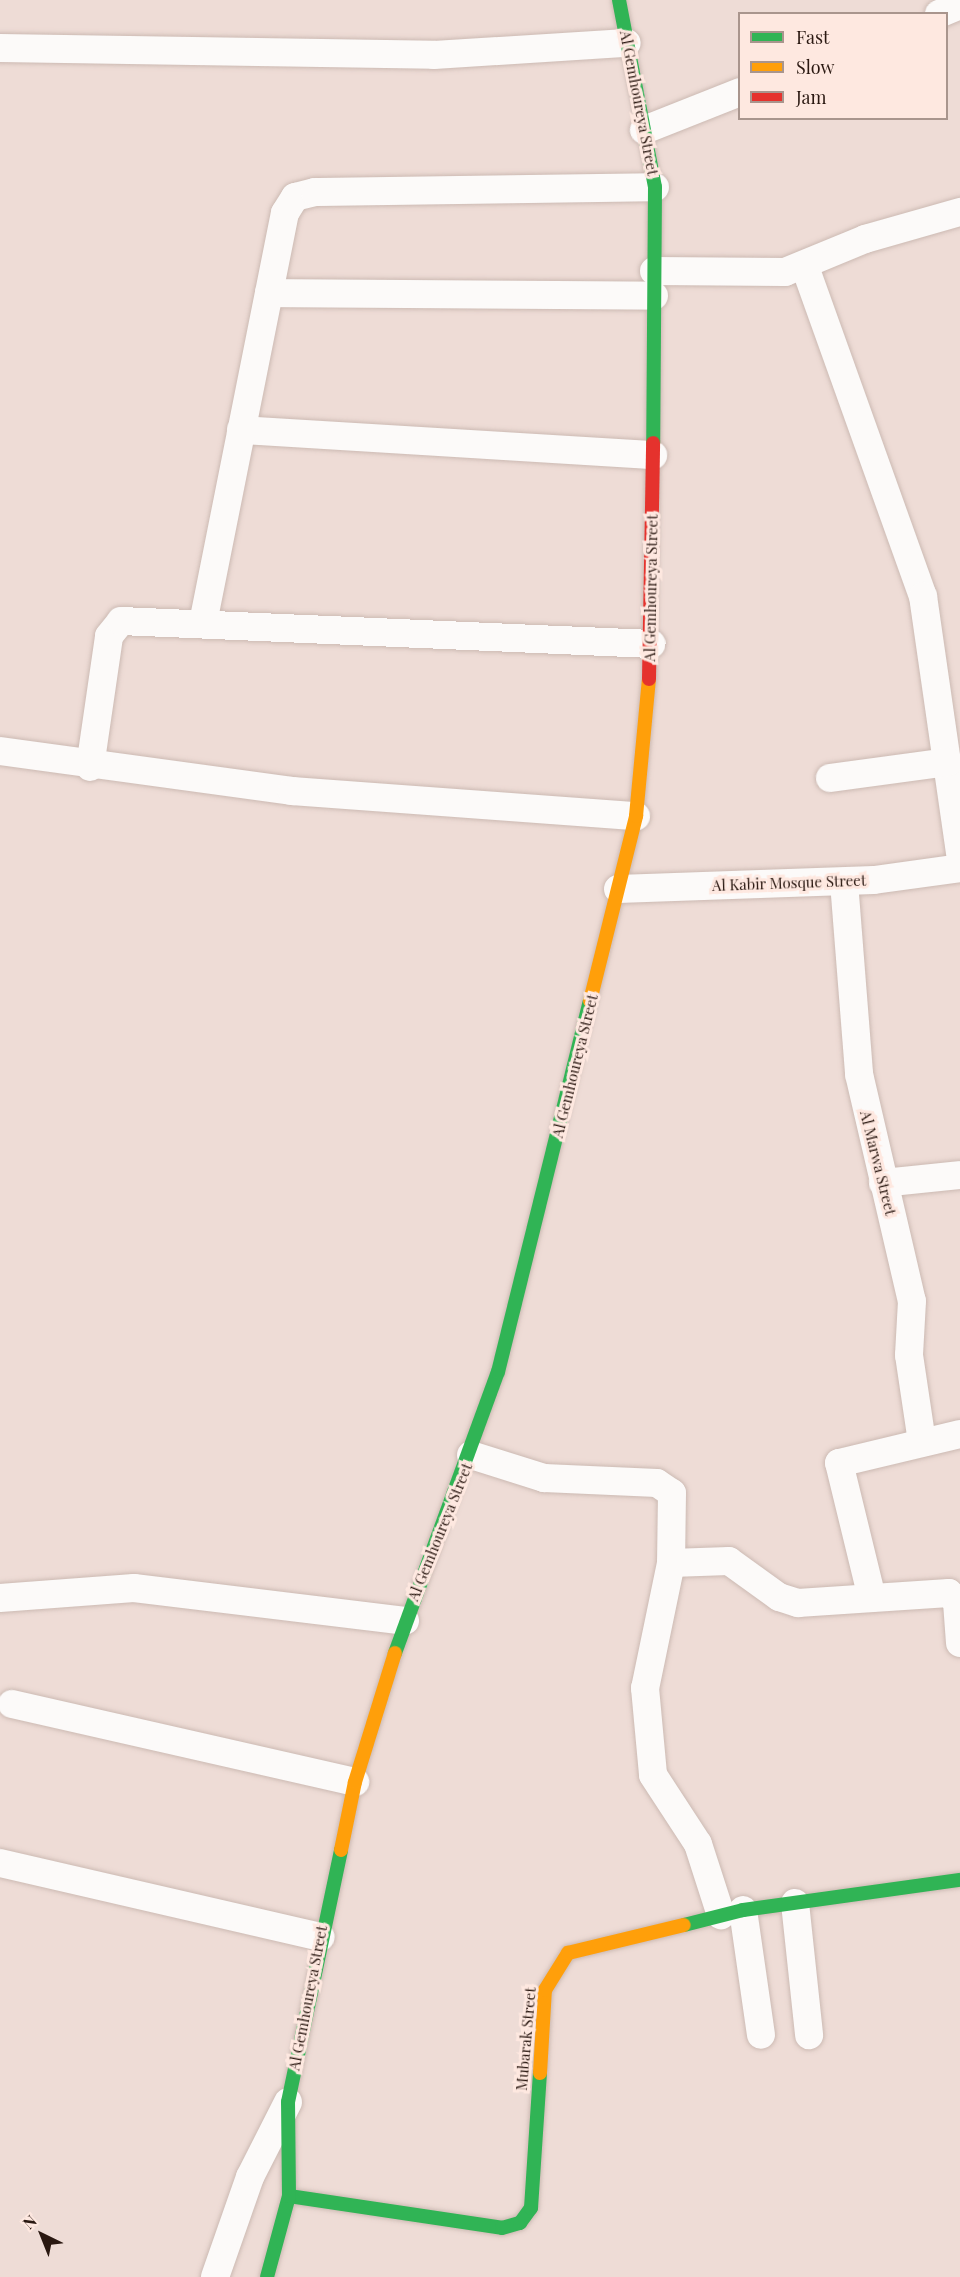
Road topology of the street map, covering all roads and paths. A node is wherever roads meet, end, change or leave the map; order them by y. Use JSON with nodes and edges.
{"nodes":[{"id":1,"x":619,"y":0,"type":"edge"},
{"id":2,"x":960,"y":5,"type":"edge"},
{"id":3,"x":944,"y":12,"type":"edge"},
{"id":4,"x":627,"y":43,"type":"junction"},
{"id":5,"x":0,"y":48,"type":"edge"},
{"id":6,"x":738,"y":93,"type":"edge"},
{"id":7,"x":644,"y":130,"type":"junction"},
{"id":8,"x":655,"y":187,"type":"junction"},
{"id":9,"x":960,"y":212,"type":"edge"},
{"id":10,"x":806,"y":267,"type":"junction"},
{"id":11,"x":654,"y":283,"type":"junction"},
{"id":12,"x":269,"y":293,"type":"junction"},
{"id":13,"x":241,"y":430,"type":"junction"},
{"id":14,"x":653,"y":455,"type":"junction"},
{"id":15,"x":203,"y":623,"type":"junction"},
{"id":16,"x":652,"y":644,"type":"junction"},
{"id":17,"x":0,"y":752,"type":"edge"},
{"id":18,"x":948,"y":762,"type":"junction"},
{"id":19,"x":90,"y":767,"type":"junction"},
{"id":20,"x":830,"y":778,"type":"dead end"},
{"id":21,"x":636,"y":816,"type":"junction"},
{"id":22,"x":960,"y":854,"type":"edge"},
{"id":23,"x":960,"y":868,"type":"edge"},
{"id":24,"x":844,"y":882,"type":"junction"},
{"id":25,"x":618,"y":889,"type":"junction"},
{"id":26,"x":960,"y":1175,"type":"edge"},
{"id":27,"x":883,"y":1184,"type":"junction"},
{"id":28,"x":960,"y":1434,"type":"edge"},
{"id":29,"x":922,"y":1442,"type":"junction"},
{"id":30,"x":471,"y":1455,"type":"junction"},
{"id":31,"x":671,"y":1563,"type":"junction"},
{"id":32,"x":0,"y":1598,"type":"edge"},
{"id":33,"x":872,"y":1598,"type":"junction"},
{"id":34,"x":405,"y":1621,"type":"junction"},
{"id":35,"x":960,"y":1643,"type":"edge"},
{"id":36,"x":12,"y":1704,"type":"dead end"},
{"id":37,"x":355,"y":1782,"type":"junction"},
{"id":38,"x":0,"y":1863,"type":"edge"},
{"id":39,"x":960,"y":1880,"type":"edge"},
{"id":40,"x":795,"y":1903,"type":"junction"},
{"id":41,"x":732,"y":1913,"type":"junction"},
{"id":42,"x":321,"y":1937,"type":"junction"},
{"id":43,"x":809,"y":2034,"type":"dead end"},
{"id":44,"x":761,"y":2035,"type":"dead end"},
{"id":45,"x":288,"y":2102,"type":"junction"},
{"id":46,"x":289,"y":2196,"type":"junction"},
{"id":47,"x":215,"y":2277,"type":"edge"},
{"id":48,"x":267,"y":2277,"type":"edge"}],
"edges":[{"from":1,"to":4,"type":"street","name":"Al Gemhoureya Street"},
{"from":2,"to":3,"type":"street"},
{"from":4,"to":5,"type":"street"},
{"from":4,"to":7,"type":"street","name":"Al Gemhoureya Street"},
{"from":6,"to":7,"type":"street"},
{"from":7,"to":8,"type":"street","name":"Al Gemhoureya Street"},
{"from":8,"to":11,"type":"street","name":"Al Gemhoureya Street"},
{"from":8,"to":12,"type":"street"},
{"from":9,"to":10,"type":"street"},
{"from":10,"to":11,"type":"street"},
{"from":10,"to":18,"type":"street"},
{"from":11,"to":12,"type":"street"},
{"from":11,"to":14,"type":"street","name":"Al Gemhoureya Street"},
{"from":12,"to":13,"type":"street"},
{"from":13,"to":14,"type":"street"},
{"from":13,"to":15,"type":"street"},
{"from":14,"to":16,"type":"street","name":"Al Gemhoureya Street"},
{"from":15,"to":16,"type":"street"},
{"from":15,"to":19,"type":"street"},
{"from":16,"to":21,"type":"street","name":"Al Gemhoureya Street"},
{"from":17,"to":19,"type":"street"},
{"from":18,"to":20,"type":"street"},
{"from":18,"to":22,"type":"street"},
{"from":19,"to":21,"type":"street"},
{"from":21,"to":25,"type":"street","name":"Al Gemhoureya Street"},
{"from":23,"to":24,"type":"street","name":"Al Kabir Mosque Street"},
{"from":24,"to":25,"type":"street","name":"Al Kabir Mosque Street"},
{"from":24,"to":27,"type":"street","name":"Al Marwa Street"},
{"from":25,"to":30,"type":"street","name":"Al Gemhoureya Street"},
{"from":26,"to":27,"type":"street"},
{"from":27,"to":29,"type":"street","name":"Al Marwa Street"},
{"from":28,"to":29,"type":"street"},
{"from":29,"to":33,"type":"street"},
{"from":30,"to":31,"type":"street"},
{"from":30,"to":34,"type":"street","name":"Al Gemhoureya Street"},
{"from":31,"to":33,"type":"street"},
{"from":31,"to":41,"type":"street"},
{"from":32,"to":34,"type":"street"},
{"from":33,"to":35,"type":"street"},
{"from":34,"to":37,"type":"street","name":"Al Gemhoureya Street"},
{"from":36,"to":37,"type":"street"},
{"from":37,"to":42,"type":"street","name":"Al Gemhoureya Street"},
{"from":38,"to":42,"type":"street"},
{"from":39,"to":40,"type":"street","name":"Mubarak Street"},
{"from":40,"to":41,"type":"street","name":"Mubarak Street"},
{"from":40,"to":43,"type":"street"},
{"from":41,"to":44,"type":"street"},
{"from":41,"to":46,"type":"street","name":"Mubarak Street"},
{"from":42,"to":45,"type":"street","name":"Al Gemhoureya Street"},
{"from":45,"to":46,"type":"street","name":"Al Gemhoureya Street"},
{"from":45,"to":47,"type":"street","name":"Al Gemhoureya Street"},
{"from":46,"to":48,"type":"street","name":"Al Gemhoureya Street"}]}
